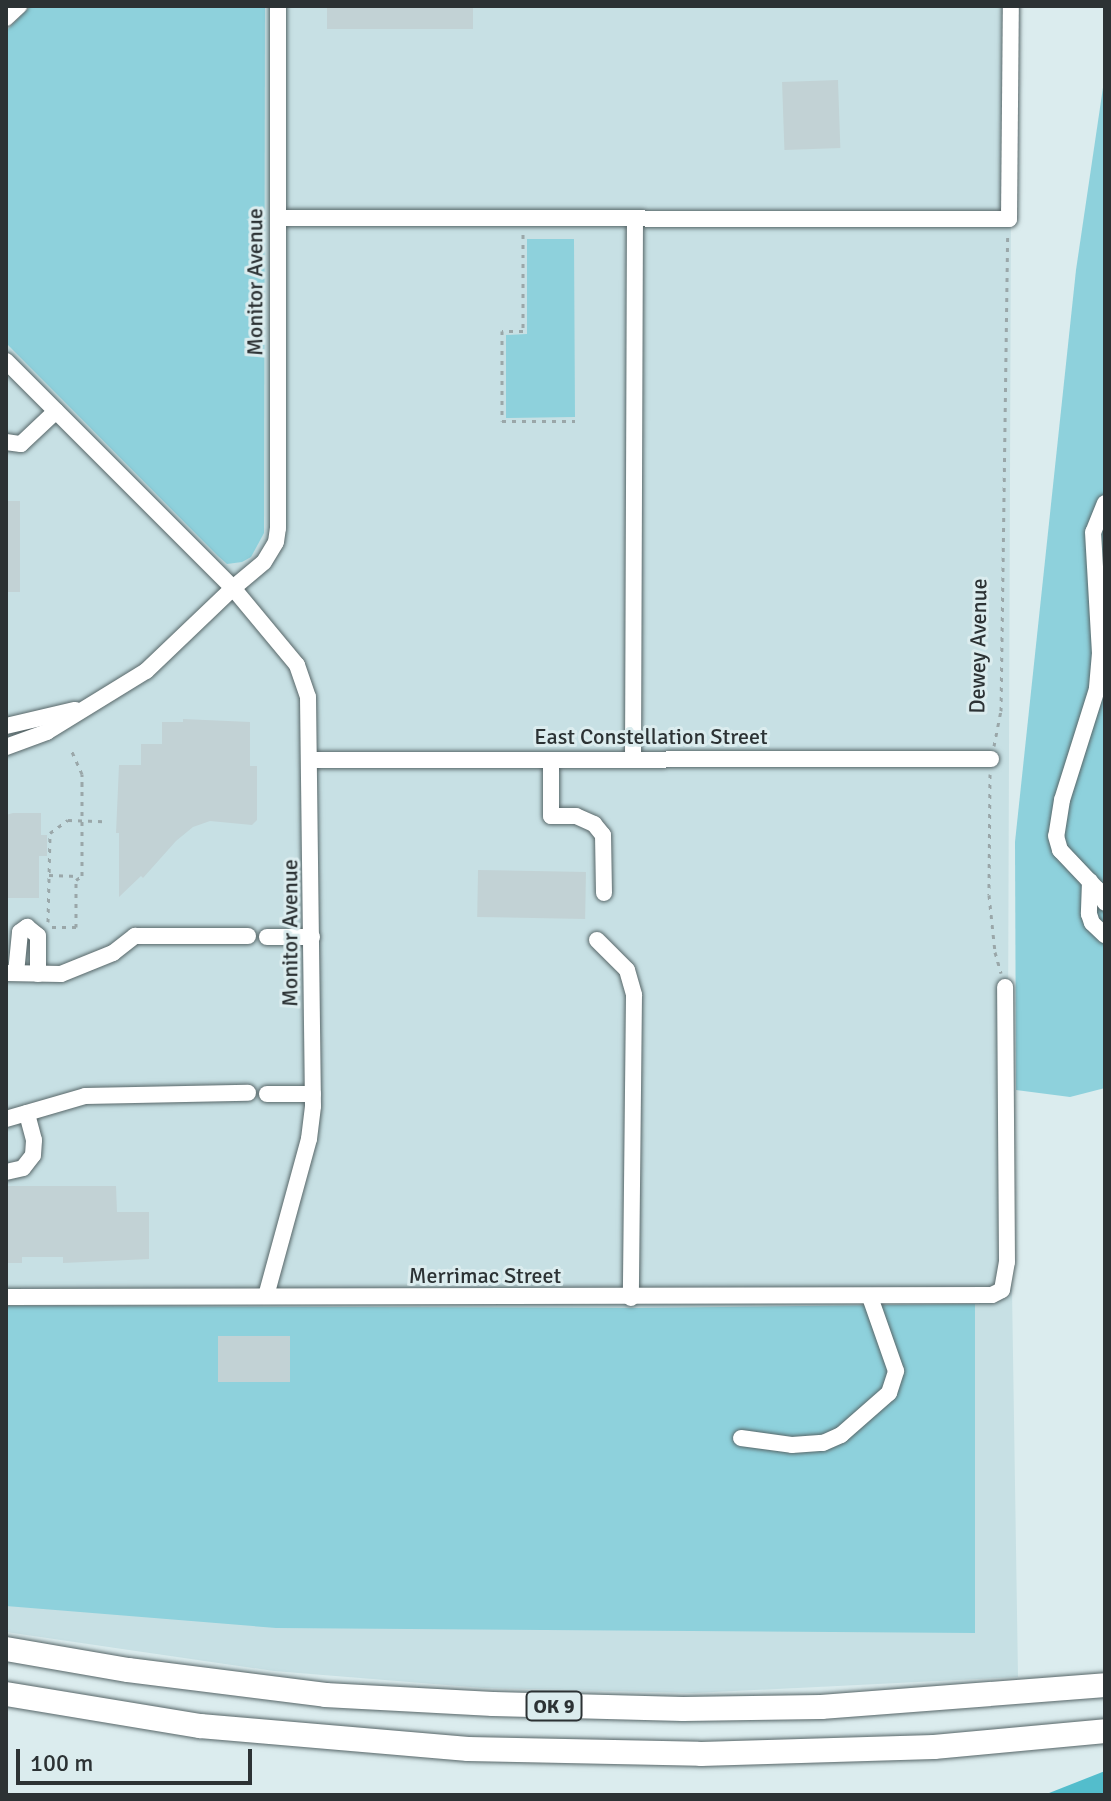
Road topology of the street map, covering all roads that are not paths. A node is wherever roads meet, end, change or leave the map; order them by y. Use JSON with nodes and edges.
{"nodes":[{"id":1,"x":19,"y":6,"type":"edge"},
{"id":2,"x":278,"y":6,"type":"edge"},
{"id":3,"x":1011,"y":6,"type":"edge"},
{"id":4,"x":6,"y":18,"type":"edge"},
{"id":5,"x":278,"y":218,"type":"junction"},
{"id":6,"x":635,"y":218,"type":"junction"},
{"id":7,"x":6,"y":361,"type":"edge"},
{"id":8,"x":56,"y":411,"type":"junction"},
{"id":9,"x":6,"y":442,"type":"edge"},
{"id":10,"x":1105,"y":503,"type":"edge"},
{"id":11,"x":233,"y":588,"type":"junction"},
{"id":12,"x":80,"y":709,"type":"junction"},
{"id":13,"x":6,"y":726,"type":"edge"},
{"id":14,"x":6,"y":747,"type":"edge"},
{"id":15,"x":991,"y":759,"type":"road end"},
{"id":16,"x":311,"y":760,"type":"junction"},
{"id":17,"x":551,"y":760,"type":"junction"},
{"id":18,"x":633,"y":760,"type":"junction"},
{"id":19,"x":1090,"y":881,"type":"junction"},
{"id":20,"x":604,"y":893,"type":"dead end"},
{"id":21,"x":1105,"y":903,"type":"edge"},
{"id":22,"x":1105,"y":935,"type":"edge"},
{"id":23,"x":248,"y":936,"type":"dead end"},
{"id":24,"x":267,"y":937,"type":"dead end"},
{"id":25,"x":312,"y":937,"type":"junction"},
{"id":26,"x":597,"y":940,"type":"dead end"},
{"id":27,"x":11,"y":973,"type":"edge"},
{"id":28,"x":38,"y":974,"type":"junction"},
{"id":29,"x":1005,"y":987,"type":"road end"},
{"id":30,"x":248,"y":1093,"type":"dead end"},
{"id":31,"x":267,"y":1094,"type":"dead end"},
{"id":32,"x":313,"y":1094,"type":"junction"},
{"id":33,"x":27,"y":1113,"type":"junction"},
{"id":34,"x":6,"y":1119,"type":"edge"},
{"id":35,"x":6,"y":1172,"type":"edge"},
{"id":36,"x":266,"y":1296,"type":"junction"},
{"id":37,"x":6,"y":1297,"type":"edge"},
{"id":38,"x":870,"y":1297,"type":"junction"},
{"id":39,"x":631,"y":1298,"type":"junction"},
{"id":40,"x":741,"y":1438,"type":"dead end"},
{"id":41,"x":6,"y":1649,"type":"edge"},
{"id":42,"x":1105,"y":1685,"type":"edge"},
{"id":43,"x":6,"y":1694,"type":"edge"},
{"id":44,"x":1105,"y":1731,"type":"edge"}],
"edges":[{"from":1,"to":4,"type":"street"},
{"from":2,"to":5,"type":"street","name":"Monitor Avenue"},
{"from":3,"to":6,"type":"street"},
{"from":5,"to":6,"type":"street"},
{"from":5,"to":11,"type":"street","name":"Monitor Avenue"},
{"from":6,"to":18,"type":"street"},
{"from":7,"to":8,"type":"street","name":"Monitor Avenue"},
{"from":8,"to":9,"type":"street"},
{"from":8,"to":11,"type":"street","name":"Monitor Avenue"},
{"from":10,"to":19,"type":"street"},
{"from":11,"to":12,"type":"street"},
{"from":11,"to":16,"type":"street","name":"Monitor Avenue"},
{"from":12,"to":13,"type":"street"},
{"from":12,"to":14,"type":"street"},
{"from":15,"to":18,"type":"street","name":"East Constellation Street"},
{"from":16,"to":17,"type":"street","name":"East Constellation Street"},
{"from":16,"to":25,"type":"street","name":"Monitor Avenue"},
{"from":17,"to":18,"type":"street","name":"East Constellation Street"},
{"from":17,"to":20,"type":"street"},
{"from":19,"to":21,"type":"street"},
{"from":19,"to":22,"type":"street"},
{"from":23,"to":28,"type":"street"},
{"from":24,"to":25,"type":"street"},
{"from":25,"to":32,"type":"street","name":"Monitor Avenue"},
{"from":26,"to":39,"type":"street"},
{"from":27,"to":28,"type":"street"},
{"from":27,"to":28,"type":"street"},
{"from":29,"to":38,"type":"street","name":"Merrimac Street"},
{"from":30,"to":33,"type":"street"},
{"from":31,"to":32,"type":"street"},
{"from":32,"to":36,"type":"street","name":"Monitor Avenue"},
{"from":33,"to":34,"type":"street"},
{"from":33,"to":35,"type":"street"},
{"from":36,"to":37,"type":"street","name":"Merrimac Street"},
{"from":36,"to":39,"type":"street","name":"Merrimac Street"},
{"from":38,"to":39,"type":"street","name":"Merrimac Street"},
{"from":38,"to":40,"type":"street"},
{"from":41,"to":42,"type":"highway","number":"OK 9"},
{"from":43,"to":44,"type":"highway","number":"OK 9"}]}
